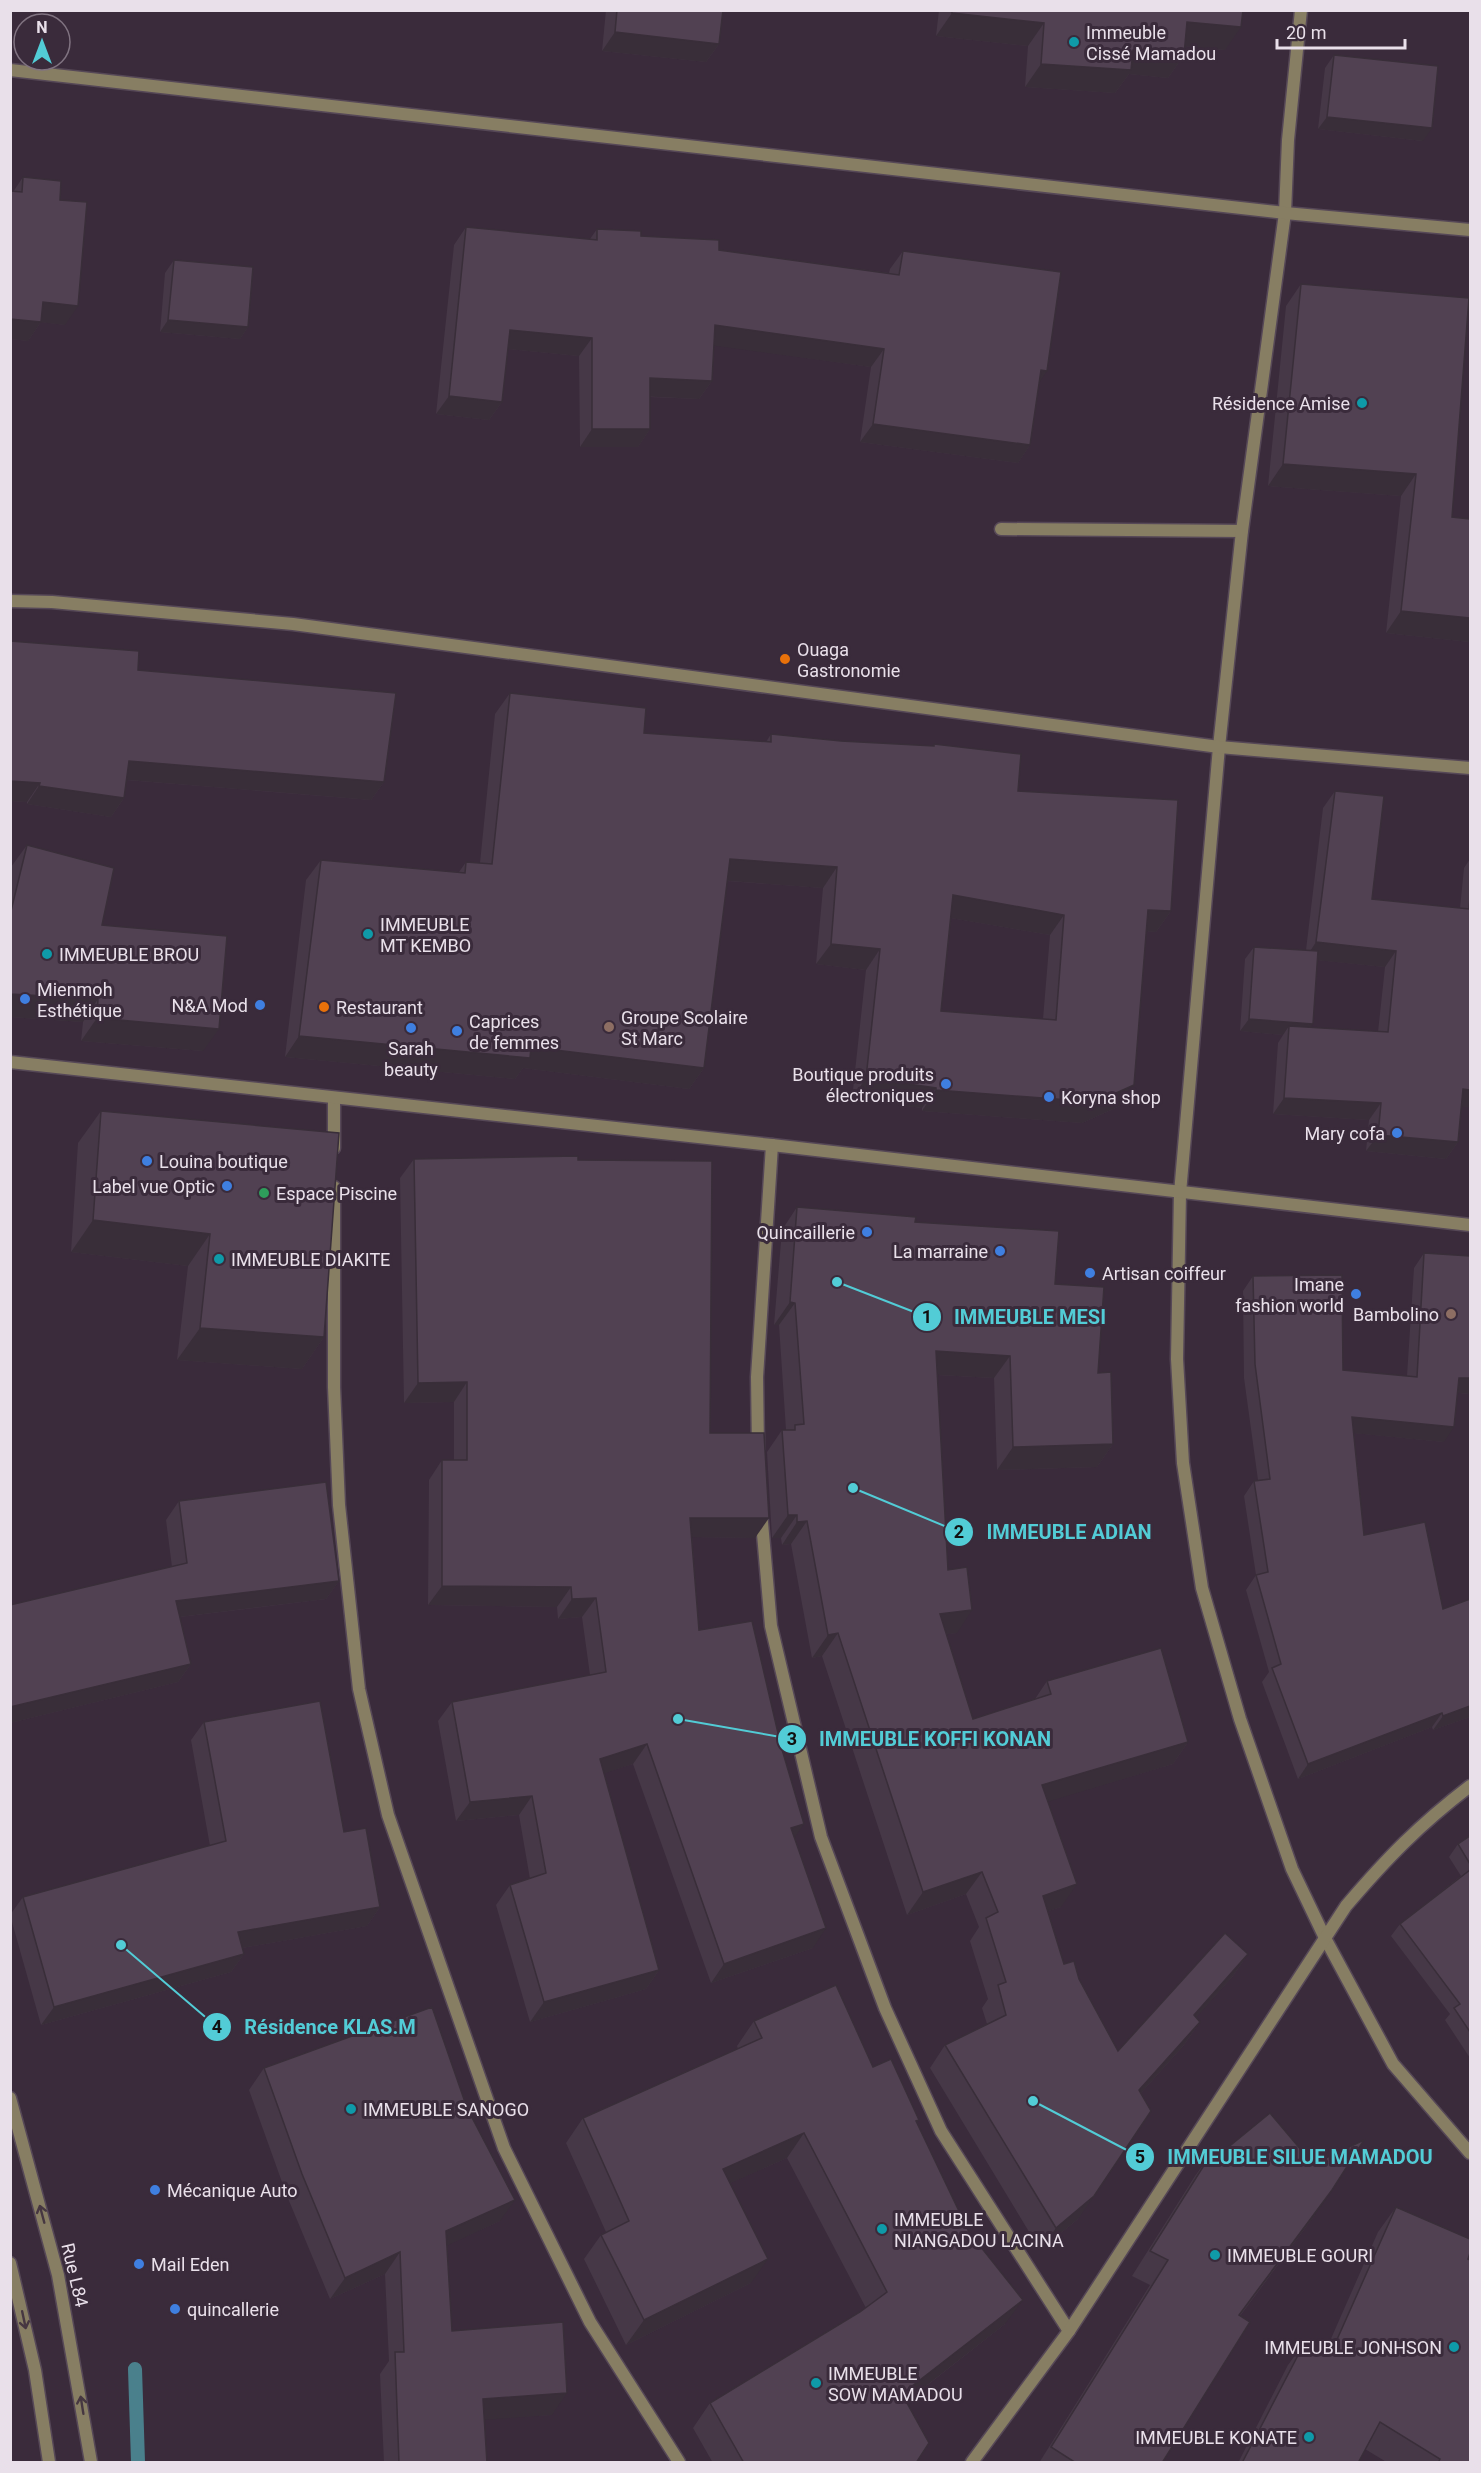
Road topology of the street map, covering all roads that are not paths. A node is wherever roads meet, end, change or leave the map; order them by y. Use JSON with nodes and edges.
{"nodes":[{"id":1,"x":1301,"y":10,"type":"edge"},
{"id":2,"x":10,"y":70,"type":"edge"},
{"id":3,"x":1285,"y":213,"type":"junction"},
{"id":4,"x":1470,"y":230,"type":"edge"},
{"id":5,"x":1001,"y":529,"type":"dead end"},
{"id":6,"x":1242,"y":531,"type":"junction"},
{"id":7,"x":10,"y":601,"type":"edge"},
{"id":8,"x":1220,"y":747,"type":"junction"},
{"id":9,"x":1470,"y":768,"type":"edge"},
{"id":10,"x":10,"y":1062,"type":"edge"},
{"id":11,"x":334,"y":1099,"type":"junction"},
{"id":12,"x":772,"y":1144,"type":"junction"},
{"id":13,"x":334,"y":1156,"type":"edge"},
{"id":14,"x":334,"y":1179,"type":"edge"},
{"id":15,"x":1180,"y":1193,"type":"junction"},
{"id":16,"x":1470,"y":1225,"type":"edge"},
{"id":17,"x":759,"y":1464,"type":"edge"},
{"id":18,"x":760,"y":1498,"type":"edge"},
{"id":19,"x":1470,"y":1786,"type":"edge"},
{"id":20,"x":1325,"y":1938,"type":"junction"},
{"id":21,"x":10,"y":2098,"type":"edge"},
{"id":22,"x":1470,"y":2153,"type":"edge"},
{"id":23,"x":10,"y":2263,"type":"edge"},
{"id":24,"x":1069,"y":2331,"type":"junction"},
{"id":25,"x":49,"y":2463,"type":"edge"},
{"id":26,"x":90,"y":2463,"type":"edge"},
{"id":27,"x":679,"y":2463,"type":"edge"},
{"id":28,"x":972,"y":2463,"type":"edge"}],
"edges":[{"from":1,"to":3,"type":"street"},
{"from":2,"to":3,"type":"street"},
{"from":3,"to":4,"type":"street"},
{"from":3,"to":6,"type":"street"},
{"from":5,"to":6,"type":"street"},
{"from":6,"to":8,"type":"street"},
{"from":7,"to":8,"type":"street"},
{"from":8,"to":9,"type":"street"},
{"from":8,"to":15,"type":"street"},
{"from":10,"to":11,"type":"street"},
{"from":11,"to":12,"type":"street"},
{"from":11,"to":13,"type":"street"},
{"from":12,"to":15,"type":"street"},
{"from":12,"to":17,"type":"street"},
{"from":14,"to":27,"type":"street"},
{"from":15,"to":16,"type":"street"},
{"from":15,"to":20,"type":"street"},
{"from":18,"to":24,"type":"street"},
{"from":19,"to":20,"type":"street"},
{"from":20,"to":22,"type":"street"},
{"from":20,"to":24,"type":"street"},
{"from":26,"to":21,"type":"street","name":"Rue L84","one_way":true},
{"from":23,"to":25,"type":"street","one_way":true},
{"from":24,"to":28,"type":"street"}]}
